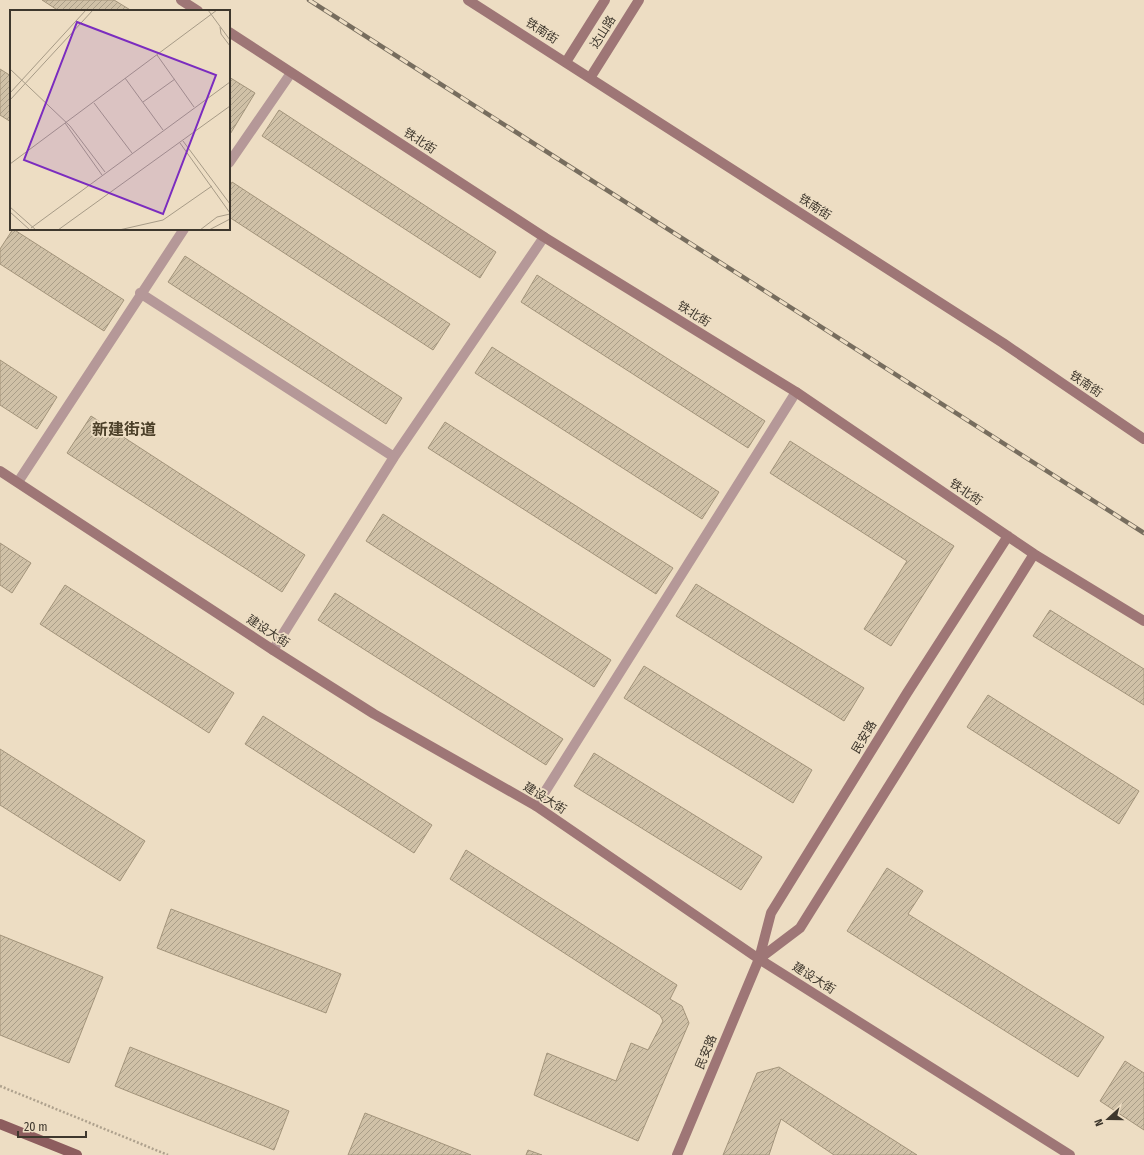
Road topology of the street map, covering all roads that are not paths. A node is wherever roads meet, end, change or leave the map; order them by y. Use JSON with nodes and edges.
{"nodes":[{"id":1,"x":181,"y":0,"type":"edge"},
{"id":2,"x":468,"y":0,"type":"edge"},
{"id":3,"x":605,"y":0,"type":"edge"},
{"id":4,"x":639,"y":0,"type":"edge"},
{"id":5,"x":196,"y":10,"type":"edge"},
{"id":6,"x":230,"y":33,"type":"edge"},
{"id":7,"x":566,"y":62,"type":"junction"},
{"id":8,"x":291,"y":73,"type":"junction"},
{"id":9,"x":590,"y":78,"type":"junction"},
{"id":10,"x":230,"y":162,"type":"edge"},
{"id":11,"x":183,"y":230,"type":"edge"},
{"id":12,"x":544,"y":237,"type":"junction"},
{"id":13,"x":140,"y":294,"type":"junction"},
{"id":14,"x":796,"y":392,"type":"junction"},
{"id":15,"x":1144,"y":439,"type":"edge"},
{"id":16,"x":394,"y":457,"type":"junction"},
{"id":17,"x":0,"y":471,"type":"edge"},
{"id":18,"x":18,"y":482,"type":"junction"},
{"id":19,"x":1008,"y":536,"type":"junction"},
{"id":20,"x":1034,"y":554,"type":"junction"},
{"id":21,"x":1144,"y":621,"type":"edge"},
{"id":22,"x":273,"y":650,"type":"junction"},
{"id":23,"x":536,"y":806,"type":"junction"},
{"id":24,"x":759,"y":960,"type":"junction"},
{"id":25,"x":0,"y":1124,"type":"edge"},
{"id":26,"x":77,"y":1155,"type":"edge"},
{"id":27,"x":677,"y":1155,"type":"edge"},
{"id":28,"x":1070,"y":1155,"type":"edge"}],
"edges":[{"from":1,"to":5,"type":"street"},
{"from":2,"to":7,"type":"street","name":"铁南街"},
{"from":3,"to":7,"type":"street","name":"达山路"},
{"from":4,"to":9,"type":"street","name":"达山路"},
{"from":6,"to":8,"type":"street","name":"铁北街"},
{"from":7,"to":9,"type":"street","name":"铁南街"},
{"from":8,"to":10,"type":"street"},
{"from":8,"to":12,"type":"street","name":"铁北街"},
{"from":9,"to":15,"type":"street","name":"铁南街"},
{"from":11,"to":13,"type":"street"},
{"from":12,"to":14,"type":"street","name":"铁北街"},
{"from":12,"to":16,"type":"street"},
{"from":13,"to":16,"type":"street"},
{"from":13,"to":18,"type":"street"},
{"from":14,"to":19,"type":"street","name":"铁北街"},
{"from":14,"to":23,"type":"street"},
{"from":16,"to":22,"type":"street"},
{"from":17,"to":18,"type":"street","name":"建设大街"},
{"from":18,"to":22,"type":"street","name":"建设大街"},
{"from":19,"to":20,"type":"street","name":"铁北街"},
{"from":19,"to":24,"type":"street","name":"民安路"},
{"from":20,"to":21,"type":"street","name":"铁北街"},
{"from":20,"to":24,"type":"street","name":"民安路"},
{"from":22,"to":23,"type":"street","name":"建设大街"},
{"from":23,"to":24,"type":"street","name":"建设大街"},
{"from":24,"to":27,"type":"street","name":"民安路"},
{"from":24,"to":28,"type":"street","name":"建设大街"},
{"from":25,"to":26,"type":"main road"}]}
